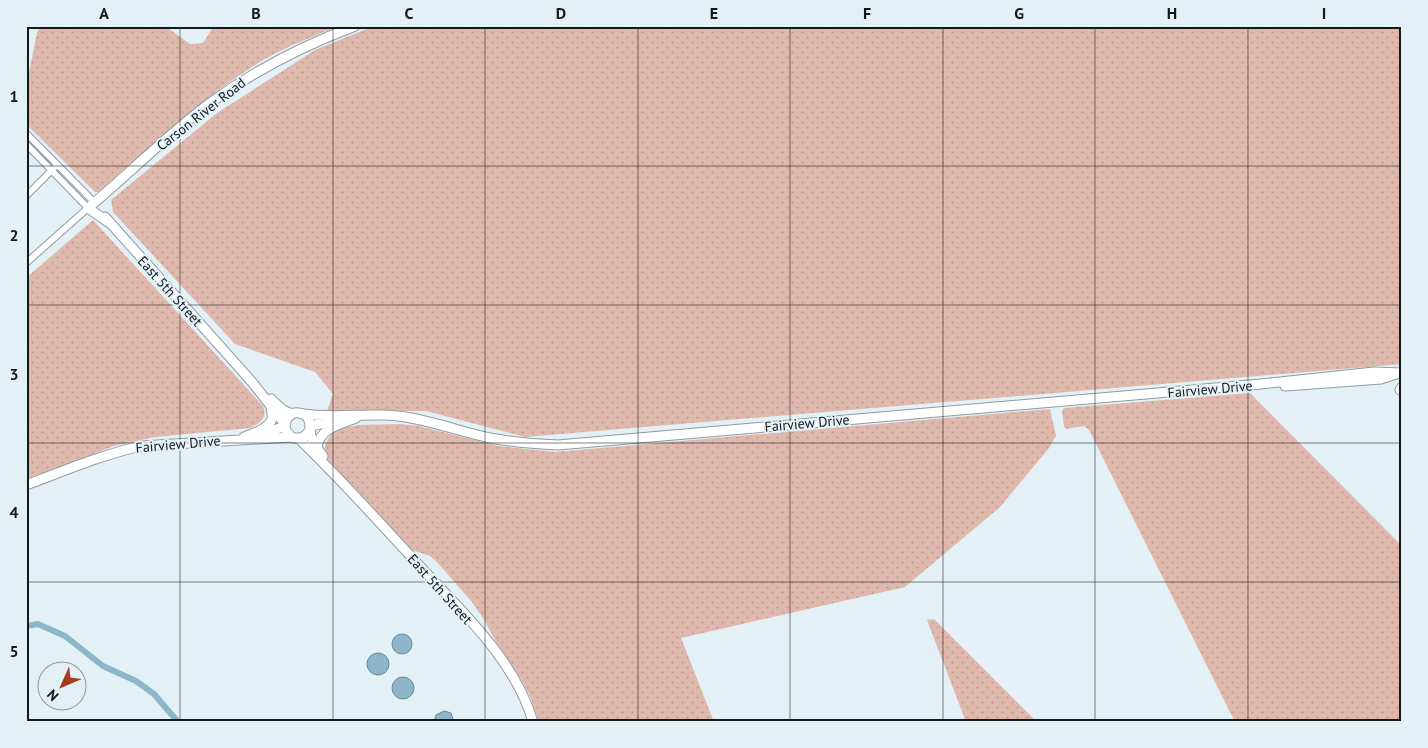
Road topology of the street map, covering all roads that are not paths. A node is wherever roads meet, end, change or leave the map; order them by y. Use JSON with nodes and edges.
{"nodes":[{"id":1,"x":354,"y":26,"type":"edge"},
{"id":2,"x":26,"y":132,"type":"edge"},
{"id":3,"x":26,"y":144,"type":"edge"},
{"id":4,"x":58,"y":164,"type":"junction"},
{"id":5,"x":52,"y":170,"type":"junction"},
{"id":6,"x":26,"y":196,"type":"edge"},
{"id":7,"x":92,"y":205,"type":"junction"},
{"id":8,"x":26,"y":263,"type":"edge"},
{"id":9,"x":1399,"y":374,"type":"edge"},
{"id":10,"x":252,"y":382,"type":"junction"},
{"id":11,"x":271,"y":406,"type":"junction"},
{"id":12,"x":292,"y":414,"type":"junction"},
{"id":13,"x":304,"y":414,"type":"junction"},
{"id":14,"x":359,"y":416,"type":"junction"},
{"id":15,"x":285,"y":425,"type":"junction"},
{"id":16,"x":310,"y":429,"type":"junction"},
{"id":17,"x":295,"y":438,"type":"junction"},
{"id":18,"x":242,"y":440,"type":"junction"},
{"id":19,"x":317,"y":446,"type":"junction"},
{"id":20,"x":330,"y":468,"type":"junction"},
{"id":21,"x":26,"y":485,"type":"edge"},
{"id":22,"x":533,"y":722,"type":"edge"}],
"edges":[{"from":1,"to":7,"type":"main road","name":"Carson River Road"},
{"from":2,"to":4,"type":"street","name":"East 5th Street"},
{"from":3,"to":5,"type":"street","name":"East 5th Street"},
{"from":4,"to":5,"type":"street"},
{"from":4,"to":7,"type":"street","name":"East 5th Street"},
{"from":5,"to":6,"type":"street"},
{"from":5,"to":7,"type":"street","name":"East 5th Street"},
{"from":7,"to":8,"type":"street"},
{"from":7,"to":10,"type":"main road","name":"East 5th Street"},
{"from":9,"to":14,"type":"main road","name":"Fairview Drive"},
{"from":10,"to":11,"type":"main road","name":"East 5th Street"},
{"from":10,"to":12,"type":"main road","name":"East 5th Street"},
{"from":11,"to":15,"type":"main road","name":"East 5th Street"},
{"from":11,"to":18,"type":"main road"},
{"from":12,"to":13,"type":"main road"},
{"from":12,"to":15,"type":"main road"},
{"from":13,"to":14,"type":"main road","name":"Fairview Drive"},
{"from":13,"to":16,"type":"main road"},
{"from":14,"to":16,"type":"main road","name":"Fairview Drive"},
{"from":14,"to":19,"type":"main road"},
{"from":15,"to":17,"type":"main road"},
{"from":15,"to":18,"type":"main road","name":"Fairview Drive"},
{"from":16,"to":17,"type":"main road"},
{"from":16,"to":19,"type":"main road","name":"East 5th Street"},
{"from":17,"to":18,"type":"main road","name":"Fairview Drive"},
{"from":17,"to":20,"type":"main road","name":"East 5th Street"},
{"from":18,"to":21,"type":"main road","name":"Fairview Drive"},
{"from":19,"to":20,"type":"main road","name":"East 5th Street"},
{"from":20,"to":22,"type":"main road","name":"East 5th Street"}]}
